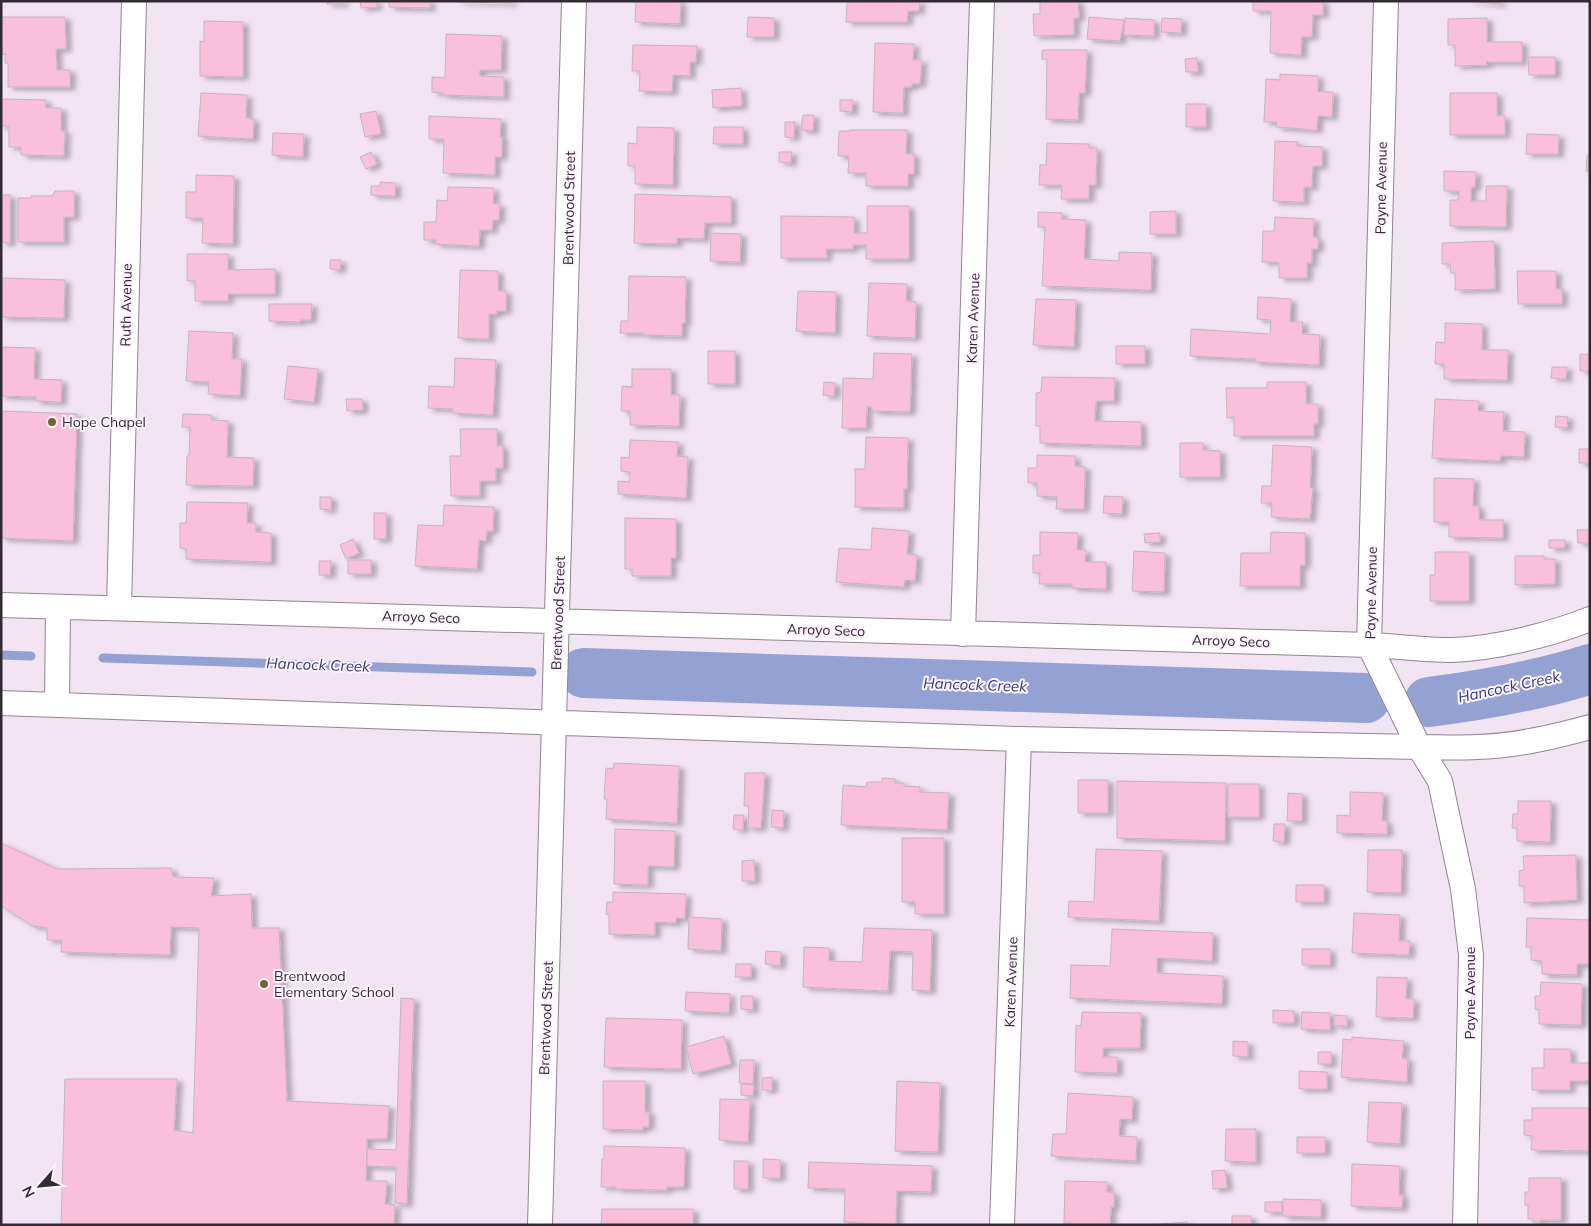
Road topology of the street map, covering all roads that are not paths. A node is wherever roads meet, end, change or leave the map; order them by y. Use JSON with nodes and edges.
{"nodes":[{"id":1,"x":134,"y":1,"type":"edge"},
{"id":2,"x":574,"y":1,"type":"edge"},
{"id":3,"x":982,"y":1,"type":"edge"},
{"id":4,"x":1386,"y":1,"type":"edge"},
{"id":5,"x":1,"y":605,"type":"edge"},
{"id":6,"x":58,"y":607,"type":"junction"},
{"id":7,"x":119,"y":608,"type":"junction"},
{"id":8,"x":1590,"y":619,"type":"edge"},
{"id":9,"x":558,"y":621,"type":"junction"},
{"id":10,"x":963,"y":634,"type":"junction"},
{"id":11,"x":1369,"y":645,"type":"junction"},
{"id":12,"x":1,"y":703,"type":"edge"},
{"id":13,"x":57,"y":704,"type":"junction"},
{"id":14,"x":554,"y":722,"type":"junction"},
{"id":15,"x":1590,"y":727,"type":"edge"},
{"id":16,"x":1019,"y":739,"type":"junction"},
{"id":17,"x":1419,"y":747,"type":"junction"},
{"id":18,"x":540,"y":1225,"type":"edge"},
{"id":19,"x":1002,"y":1225,"type":"edge"},
{"id":20,"x":1465,"y":1225,"type":"edge"}],
"edges":[{"from":1,"to":7,"type":"street","name":"Ruth Avenue"},
{"from":2,"to":9,"type":"street","name":"Brentwood Street"},
{"from":3,"to":10,"type":"street","name":"Karen Avenue"},
{"from":4,"to":11,"type":"street","name":"Payne Avenue"},
{"from":5,"to":6,"type":"street","name":"Arroyo Seco"},
{"from":6,"to":7,"type":"street","name":"Arroyo Seco"},
{"from":6,"to":13,"type":"street"},
{"from":7,"to":9,"type":"street","name":"Arroyo Seco"},
{"from":8,"to":11,"type":"street","name":"Arroyo Seco"},
{"from":9,"to":10,"type":"street","name":"Arroyo Seco"},
{"from":9,"to":14,"type":"street","name":"Brentwood Street"},
{"from":10,"to":11,"type":"street","name":"Arroyo Seco"},
{"from":11,"to":17,"type":"street","name":"Payne Avenue"},
{"from":12,"to":13,"type":"street"},
{"from":13,"to":14,"type":"street"},
{"from":14,"to":16,"type":"street"},
{"from":14,"to":18,"type":"street","name":"Brentwood Street"},
{"from":15,"to":17,"type":"street"},
{"from":16,"to":17,"type":"street"},
{"from":16,"to":19,"type":"street","name":"Karen Avenue"},
{"from":17,"to":20,"type":"street","name":"Payne Avenue"}]}
